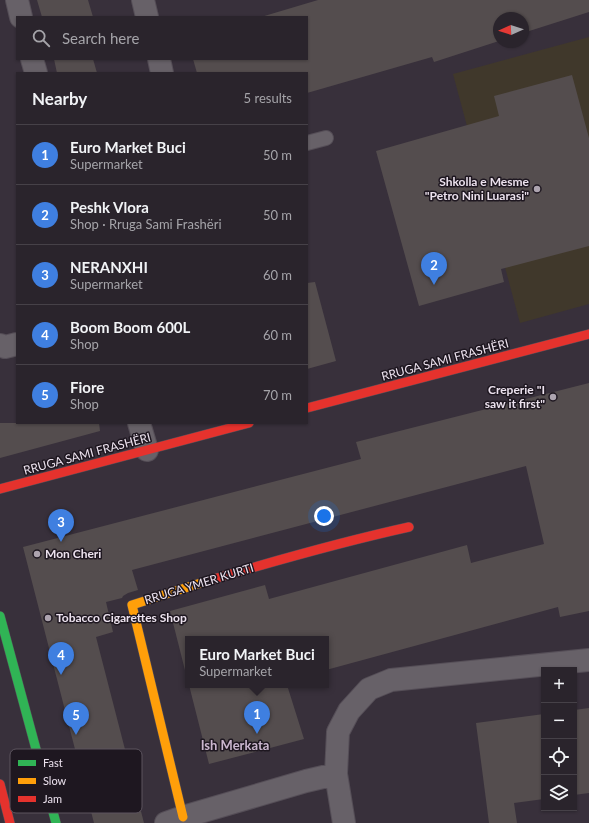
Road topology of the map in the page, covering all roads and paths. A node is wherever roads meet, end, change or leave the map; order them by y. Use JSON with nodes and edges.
{"nodes":[{"id":1,"x":17,"y":0,"type":"edge"},
{"id":2,"x":21,"y":16,"type":"edge"},
{"id":3,"x":32,"y":60,"type":"edge"},
{"id":4,"x":159,"y":60,"type":"edge"},
{"id":5,"x":36,"y":72,"type":"edge"},
{"id":6,"x":162,"y":72,"type":"edge"},
{"id":7,"x":326,"y":138,"type":"dead end"},
{"id":8,"x":308,"y":143,"type":"edge"},
{"id":9,"x":589,"y":334,"type":"edge"},
{"id":10,"x":0,"y":344,"type":"edge"},
{"id":11,"x":16,"y":344,"type":"edge"},
{"id":12,"x":308,"y":408,"type":"edge"},
{"id":13,"x":139,"y":424,"type":"edge"},
{"id":14,"x":245,"y":424,"type":"edge"},
{"id":15,"x":147,"y":450,"type":"junction"},
{"id":16,"x":0,"y":489,"type":"edge"},
{"id":17,"x":409,"y":527,"type":"dead end"},
{"id":18,"x":0,"y":616,"type":"edge"},
{"id":19,"x":589,"y":660,"type":"edge"},
{"id":20,"x":36,"y":749,"type":"edge"},
{"id":21,"x":336,"y":774,"type":"junction"},
{"id":22,"x":0,"y":784,"type":"edge"},
{"id":23,"x":53,"y":813,"type":"edge"},
{"id":24,"x":174,"y":820,"type":"edge"},
{"id":25,"x":10,"y":823,"type":"edge"},
{"id":26,"x":56,"y":823,"type":"edge"},
{"id":27,"x":344,"y":823,"type":"edge"}],
"edges":[{"from":1,"to":2,"type":"street"},
{"from":3,"to":5,"type":"street"},
{"from":4,"to":6,"type":"street"},
{"from":7,"to":8,"type":"lane"},
{"from":9,"to":12,"type":"main road","name":"RRUGA SAMI FRASHËRI"},
{"from":10,"to":11,"type":"street"},
{"from":13,"to":15,"type":"street"},
{"from":14,"to":15,"type":"main road","name":"RRUGA SAMI FRASHËRI"},
{"from":15,"to":16,"type":"main road","name":"RRUGA SAMI FRASHËRI"},
{"from":17,"to":24,"type":"main road","name":"RRUGA YMER KURTI"},
{"from":18,"to":20,"type":"main road"},
{"from":19,"to":21,"type":"street"},
{"from":21,"to":24,"type":"street","name":"RRUGA YMER KURTI"},
{"from":21,"to":27,"type":"street"},
{"from":22,"to":25,"type":"main road"},
{"from":23,"to":26,"type":"main road"}]}
